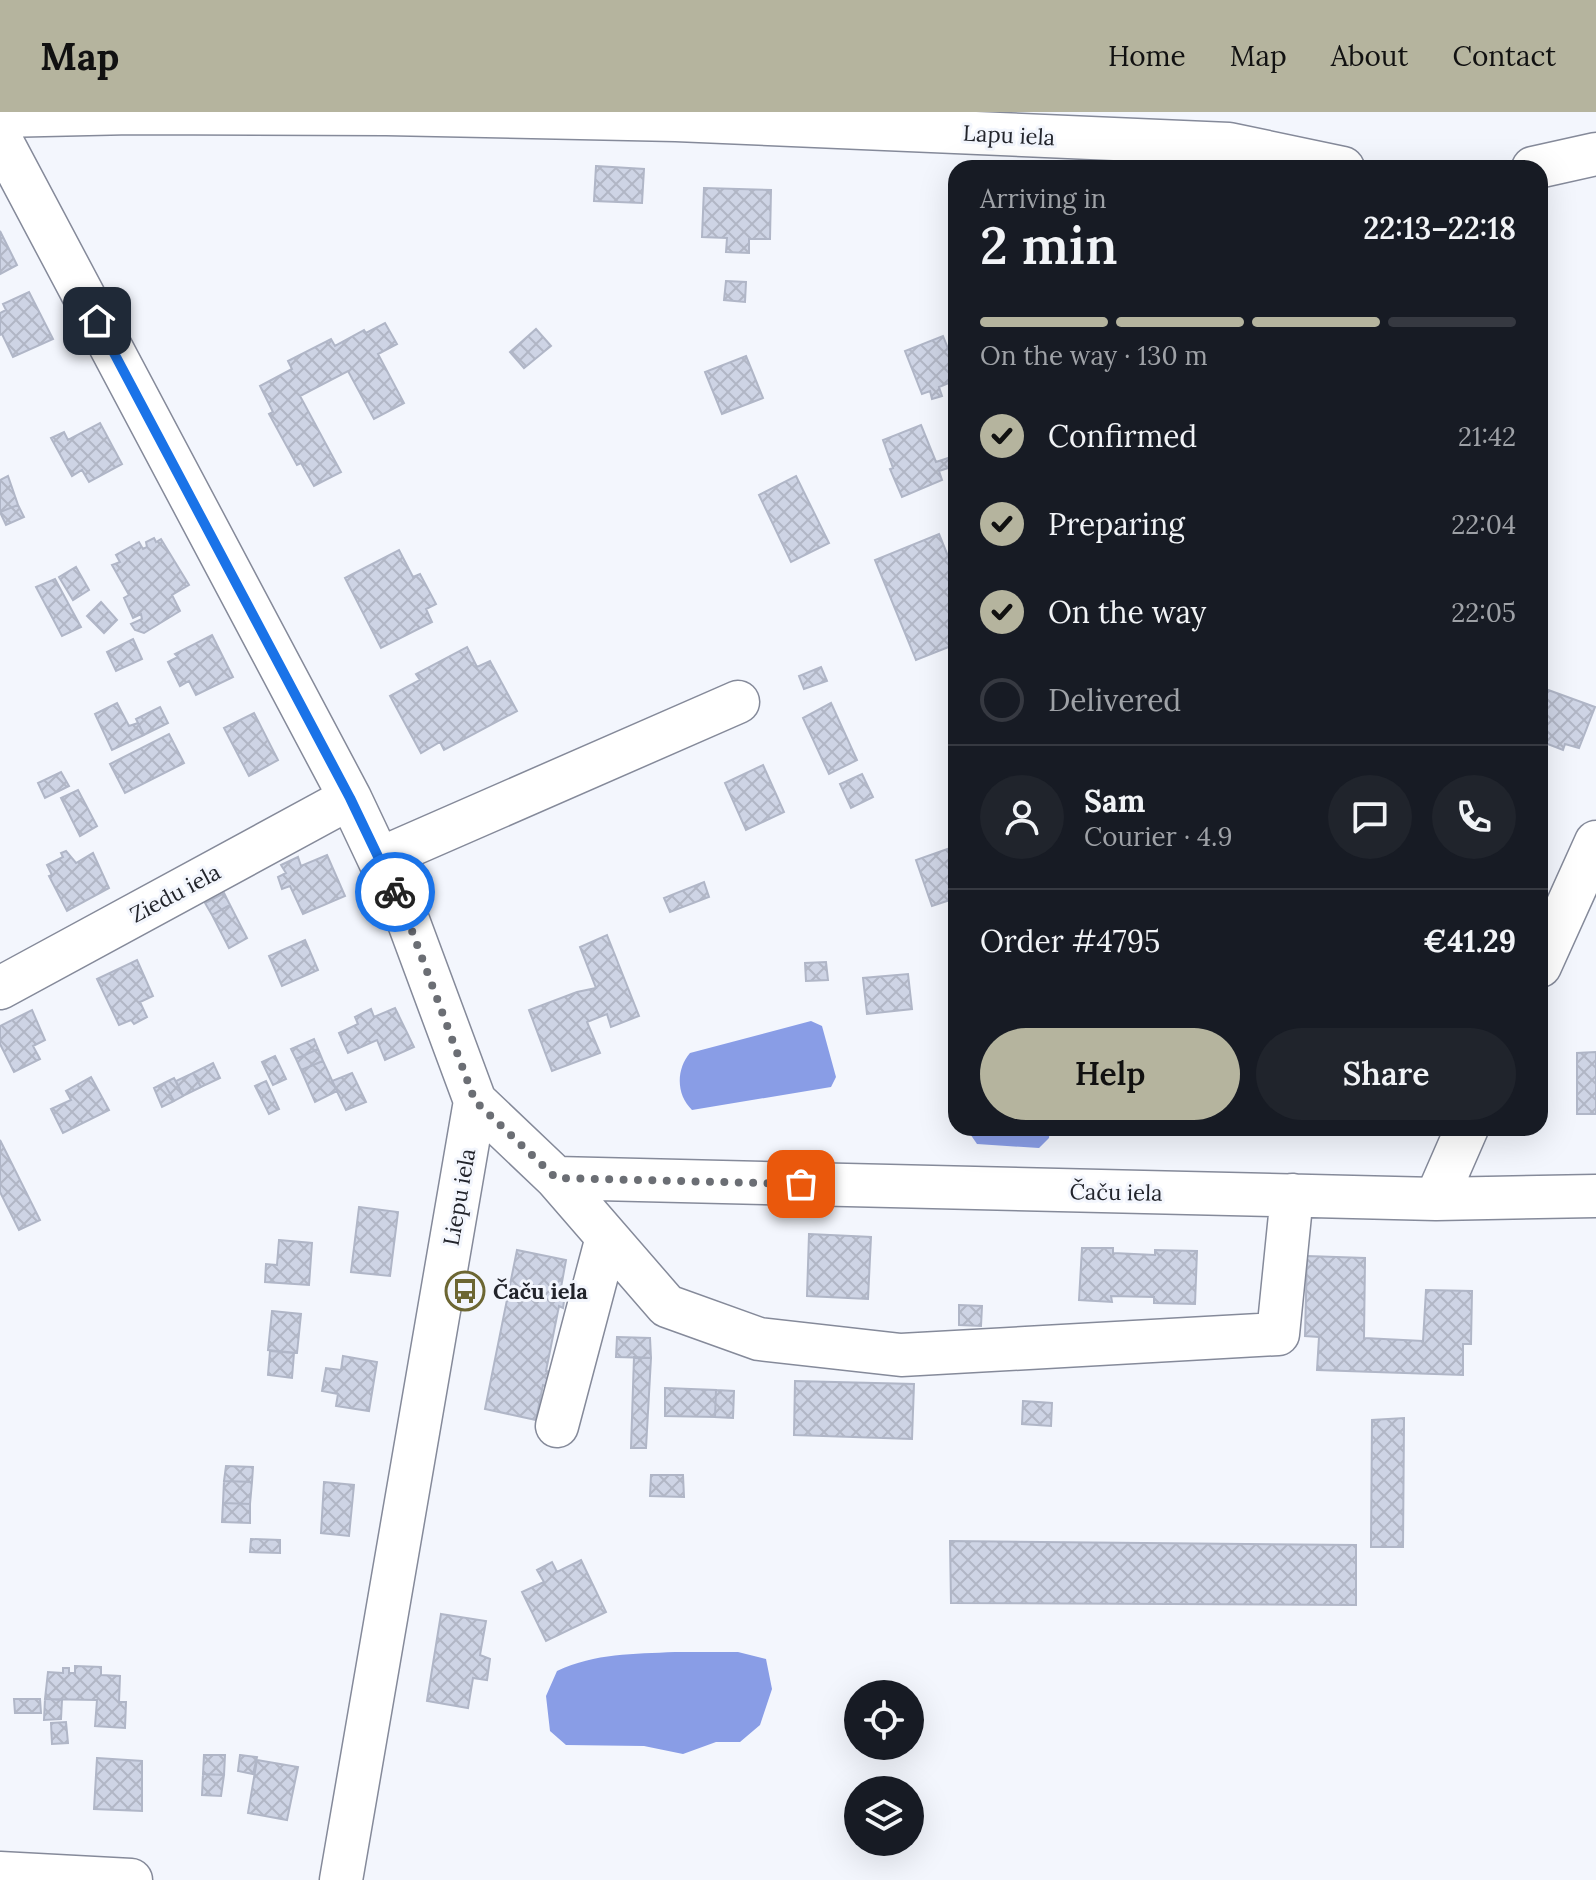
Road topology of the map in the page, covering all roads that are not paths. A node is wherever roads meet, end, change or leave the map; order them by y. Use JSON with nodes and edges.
{"nodes":[{"id":1,"x":0,"y":116,"type":"edge"},
{"id":2,"x":1034,"y":124,"type":"edge"},
{"id":3,"x":0,"y":138,"type":"edge"},
{"id":4,"x":1596,"y":154,"type":"edge"},
{"id":5,"x":1235,"y":156,"type":"edge"},
{"id":6,"x":1271,"y":160,"type":"edge"},
{"id":7,"x":1548,"y":165,"type":"edge"},
{"id":8,"x":738,"y":702,"type":"dead end"},
{"id":9,"x":350,"y":798,"type":"junction"},
{"id":10,"x":1596,"y":842,"type":"edge"},
{"id":11,"x":379,"y":859,"type":"junction"},
{"id":12,"x":1548,"y":948,"type":"edge"},
{"id":13,"x":0,"y":988,"type":"edge"},
{"id":14,"x":475,"y":1101,"type":"junction"},
{"id":15,"x":1464,"y":1136,"type":"edge"},
{"id":16,"x":556,"y":1178,"type":"junction"},
{"id":17,"x":1292,"y":1195,"type":"junction"},
{"id":18,"x":1596,"y":1196,"type":"edge"},
{"id":19,"x":1436,"y":1199,"type":"junction"},
{"id":20,"x":607,"y":1237,"type":"junction"},
{"id":21,"x":557,"y":1426,"type":"dead end"},
{"id":22,"x":0,"y":1873,"type":"edge"},
{"id":23,"x":131,"y":1880,"type":"edge"},
{"id":24,"x":341,"y":1880,"type":"edge"}],
"edges":[{"from":1,"to":2,"type":"street","name":"Lapu iela"},
{"from":2,"to":5,"type":"street","name":"Lapu iela"},
{"from":3,"to":9,"type":"street"},
{"from":4,"to":7,"type":"street"},
{"from":5,"to":6,"type":"street","name":"Lapu iela"},
{"from":8,"to":11,"type":"street"},
{"from":9,"to":11,"type":"street"},
{"from":9,"to":13,"type":"street","name":"Ziedu iela"},
{"from":10,"to":12,"type":"street"},
{"from":11,"to":14,"type":"street"},
{"from":14,"to":16,"type":"street"},
{"from":14,"to":24,"type":"street","name":"Liepu iela"},
{"from":15,"to":19,"type":"street"},
{"from":16,"to":17,"type":"street","name":"Čaču iela"},
{"from":16,"to":20,"type":"street"},
{"from":17,"to":19,"type":"street","name":"Čaču iela"},
{"from":17,"to":20,"type":"street"},
{"from":18,"to":19,"type":"street","name":"Čaču iela"},
{"from":20,"to":21,"type":"street"},
{"from":22,"to":23,"type":"street"}]}
